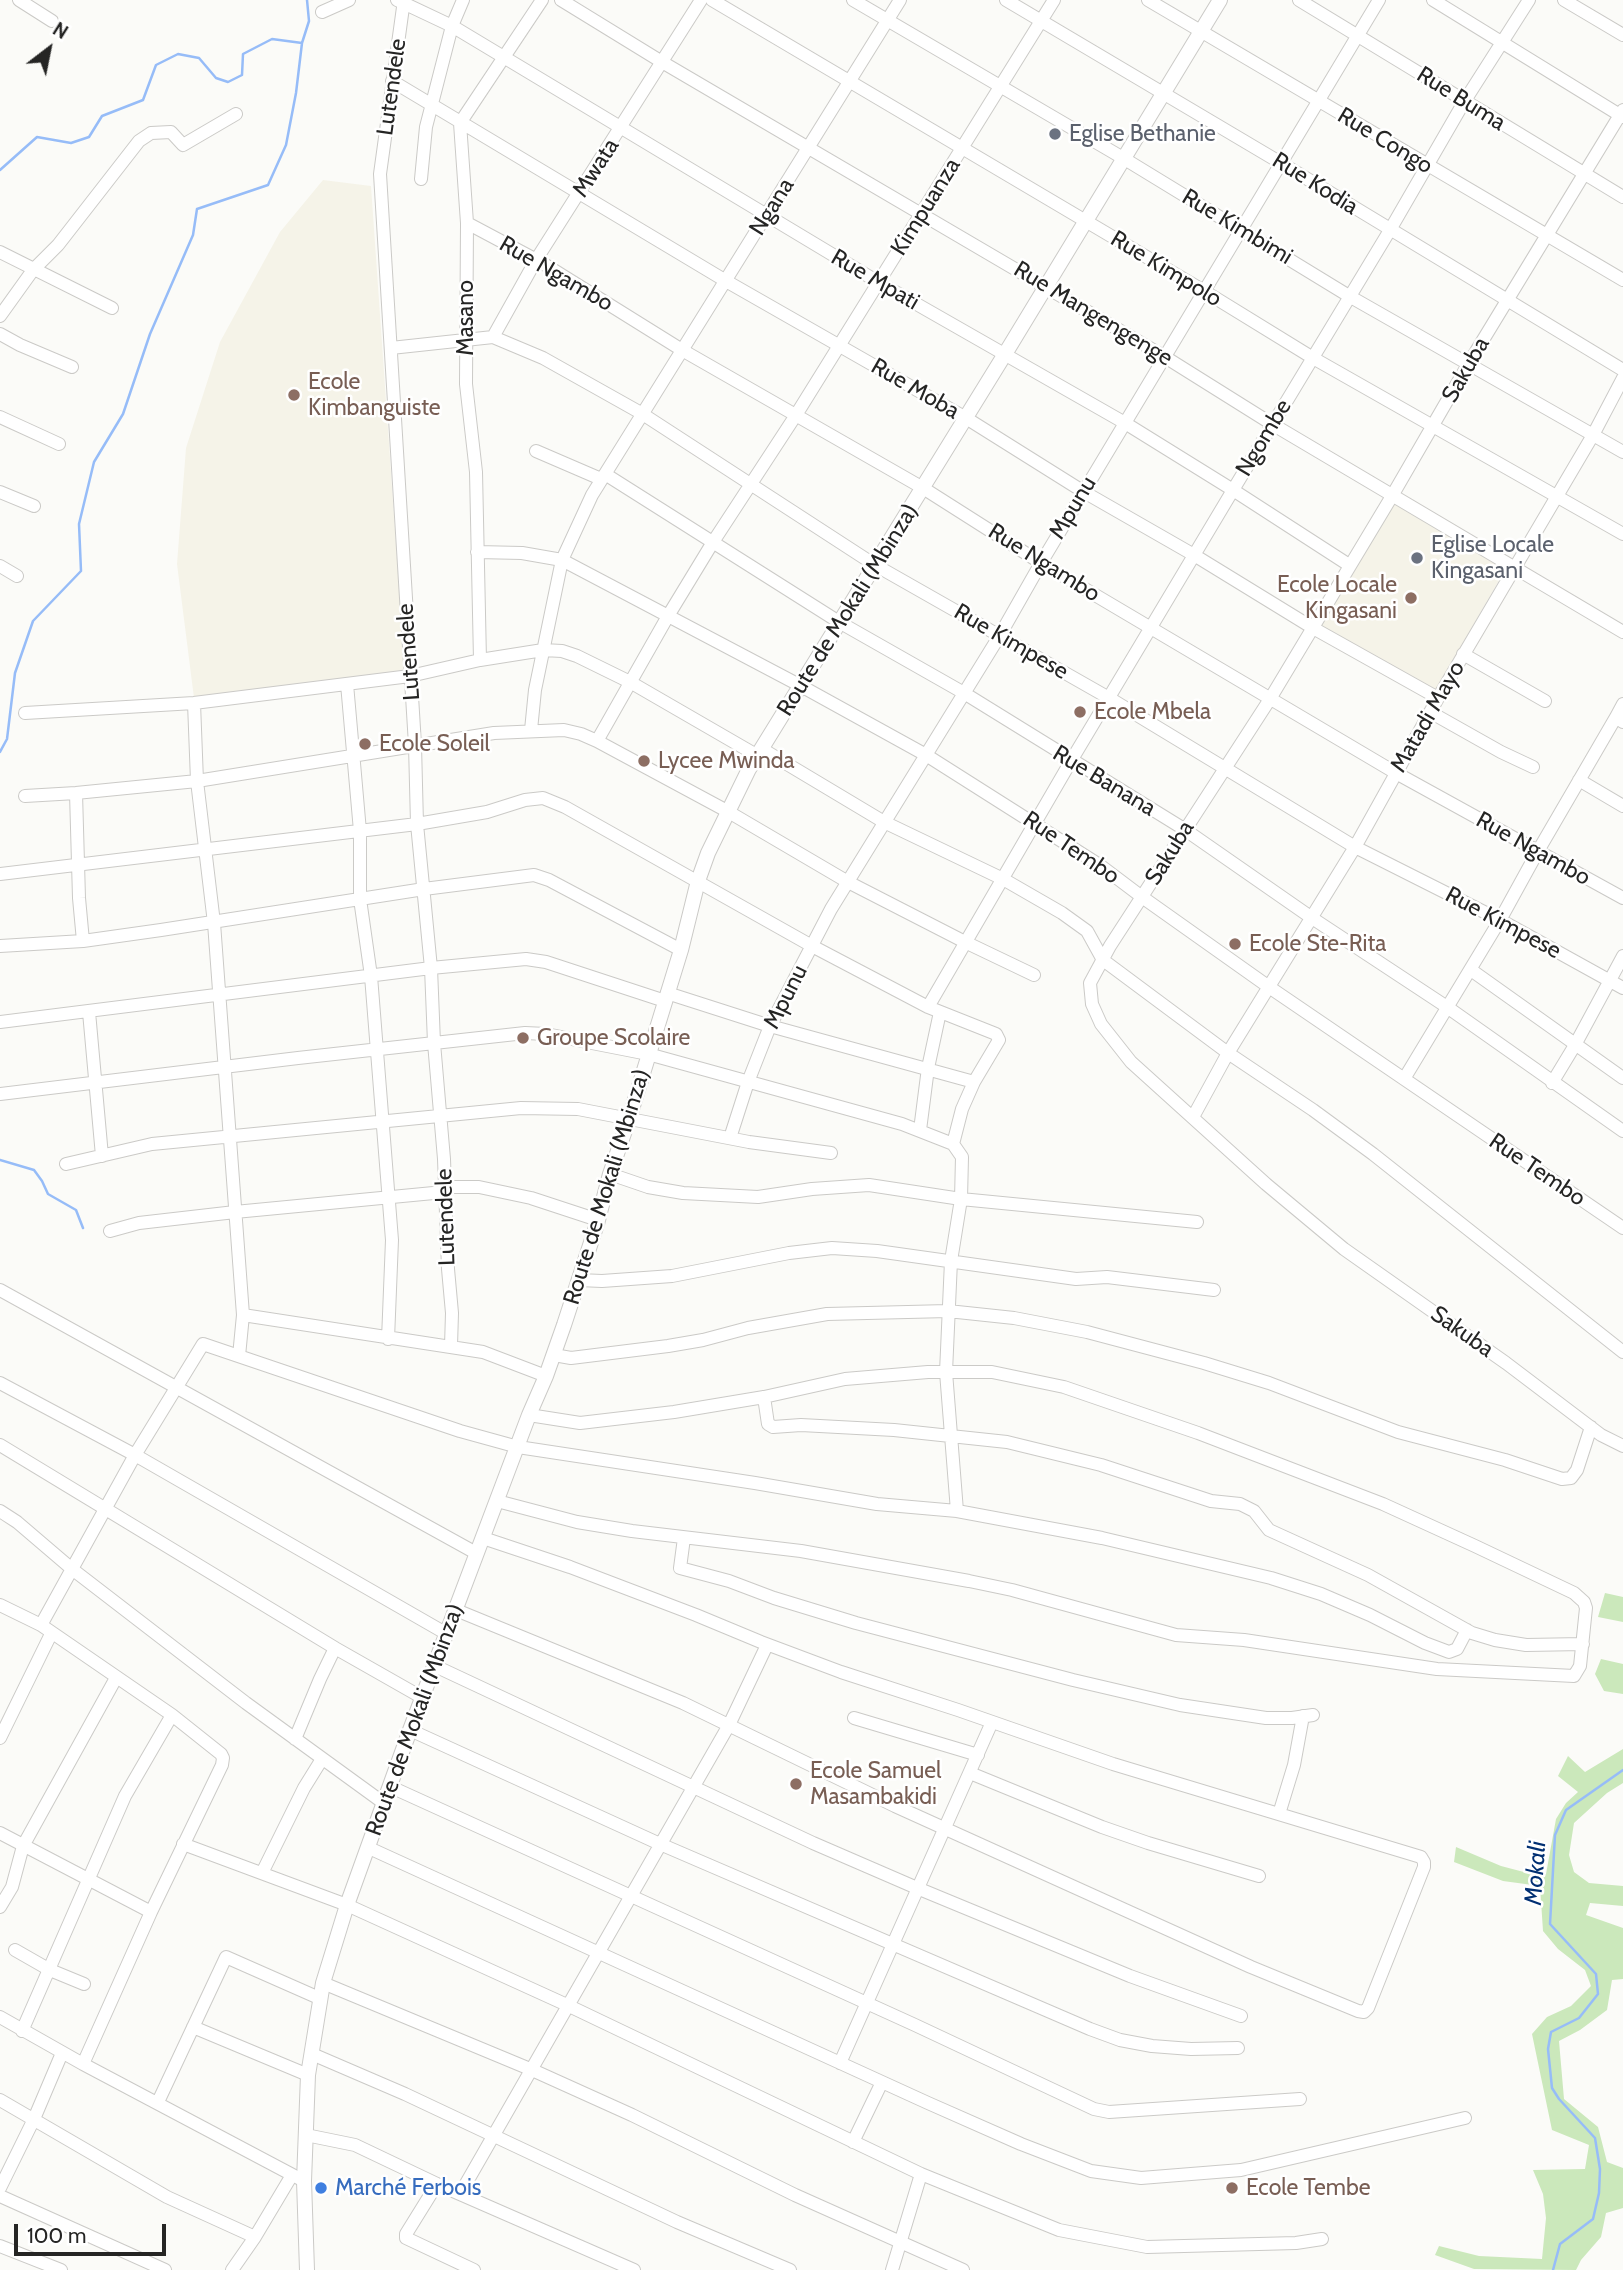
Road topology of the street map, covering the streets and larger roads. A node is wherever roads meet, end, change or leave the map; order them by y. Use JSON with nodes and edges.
{"nodes":[{"id":1,"x":19,"y":0,"type":"edge"},
{"id":2,"x":349,"y":0,"type":"edge"},
{"id":3,"x":463,"y":0,"type":"edge"},
{"id":4,"x":542,"y":0,"type":"edge"},
{"id":5,"x":561,"y":0,"type":"edge"},
{"id":6,"x":701,"y":0,"type":"edge"},
{"id":7,"x":712,"y":0,"type":"edge"},
{"id":8,"x":853,"y":0,"type":"edge"},
{"id":9,"x":900,"y":0,"type":"edge"},
{"id":10,"x":1006,"y":0,"type":"edge"},
{"id":11,"x":1054,"y":0,"type":"edge"},
{"id":12,"x":1148,"y":0,"type":"edge"},
{"id":13,"x":1220,"y":0,"type":"edge"},
{"id":14,"x":1299,"y":0,"type":"edge"},
{"id":15,"x":1379,"y":0,"type":"edge"},
{"id":16,"x":1433,"y":0,"type":"edge"},
{"id":17,"x":1528,"y":0,"type":"edge"},
{"id":18,"x":1564,"y":0,"type":"edge"},
{"id":19,"x":401,"y":1,"type":"edge"},
{"id":20,"x":322,"y":12,"type":"dead end"},
{"id":21,"x":888,"y":21,"type":"junction"},
{"id":22,"x":1041,"y":21,"type":"junction"},
{"id":23,"x":52,"y":22,"type":"dead end"},
{"id":24,"x":452,"y":26,"type":"junction"},
{"id":25,"x":1201,"y":31,"type":"junction"},
{"id":26,"x":1358,"y":35,"type":"junction"},
{"id":27,"x":1623,"y":35,"type":"edge"},
{"id":28,"x":1501,"y":41,"type":"junction"},
{"id":29,"x":503,"y":59,"type":"junction"},
{"id":30,"x":662,"y":62,"type":"junction"},
{"id":31,"x":392,"y":81,"type":"junction"},
{"id":32,"x":850,"y":82,"type":"junction"},
{"id":33,"x":1000,"y":87,"type":"junction"},
{"id":34,"x":1163,"y":93,"type":"junction"},
{"id":35,"x":1319,"y":101,"type":"junction"},
{"id":36,"x":1464,"y":102,"type":"junction"},
{"id":37,"x":431,"y":104,"type":"junction"},
{"id":38,"x":236,"y":114,"type":"dead end"},
{"id":39,"x":1622,"y":114,"type":"edge"},
{"id":40,"x":460,"y":123,"type":"junction"},
{"id":41,"x":621,"y":129,"type":"junction"},
{"id":42,"x":810,"y":147,"type":"junction"},
{"id":43,"x":962,"y":148,"type":"junction"},
{"id":44,"x":1123,"y":158,"type":"junction"},
{"id":45,"x":1281,"y":163,"type":"junction"},
{"id":46,"x":1427,"y":166,"type":"junction"},
{"id":47,"x":1584,"y":173,"type":"junction"},
{"id":48,"x":421,"y":179,"type":"dead end"},
{"id":49,"x":580,"y":194,"type":"junction"},
{"id":50,"x":1623,"y":197,"type":"edge"},
{"id":51,"x":922,"y":213,"type":"junction"},
{"id":52,"x":767,"y":216,"type":"junction"},
{"id":53,"x":1085,"y":221,"type":"junction"},
{"id":54,"x":467,"y":223,"type":"junction"},
{"id":55,"x":1241,"y":229,"type":"junction"},
{"id":56,"x":1390,"y":230,"type":"junction"},
{"id":57,"x":1546,"y":234,"type":"junction"},
{"id":58,"x":0,"y":252,"type":"edge"},
{"id":59,"x":536,"y":260,"type":"junction"},
{"id":60,"x":33,"y":270,"type":"junction"},
{"id":61,"x":1623,"y":280,"type":"edge"},
{"id":62,"x":726,"y":281,"type":"junction"},
{"id":63,"x":878,"y":282,"type":"junction"},
{"id":64,"x":1045,"y":286,"type":"junction"},
{"id":65,"x":1204,"y":292,"type":"junction"},
{"id":66,"x":1349,"y":296,"type":"junction"},
{"id":67,"x":1507,"y":301,"type":"junction"},
{"id":68,"x":112,"y":308,"type":"dead end"},
{"id":69,"x":0,"y":316,"type":"edge"},
{"id":70,"x":0,"y":334,"type":"edge"},
{"id":71,"x":493,"y":337,"type":"junction"},
{"id":72,"x":464,"y":340,"type":"junction"},
{"id":73,"x":839,"y":346,"type":"junction"},
{"id":74,"x":391,"y":348,"type":"junction"},
{"id":75,"x":682,"y":350,"type":"junction"},
{"id":76,"x":1005,"y":354,"type":"junction"},
{"id":77,"x":1165,"y":357,"type":"junction"},
{"id":78,"x":1313,"y":358,"type":"junction"},
{"id":79,"x":1469,"y":363,"type":"junction"},
{"id":80,"x":72,"y":367,"type":"dead end"},
{"id":81,"x":1623,"y":370,"type":"edge"},
{"id":82,"x":1623,"y":378,"type":"edge"},
{"id":83,"x":641,"y":413,"type":"junction"},
{"id":84,"x":796,"y":415,"type":"junction"},
{"id":85,"x":0,"y":418,"type":"edge"},
{"id":86,"x":966,"y":418,"type":"junction"},
{"id":87,"x":1125,"y":423,"type":"junction"},
{"id":88,"x":1272,"y":424,"type":"junction"},
{"id":89,"x":1433,"y":426,"type":"junction"},
{"id":90,"x":1593,"y":435,"type":"junction"},
{"id":91,"x":59,"y":444,"type":"dead end"},
{"id":92,"x":536,"y":451,"type":"dead end"},
{"id":93,"x":1623,"y":452,"type":"edge"},
{"id":94,"x":603,"y":476,"type":"junction"},
{"id":95,"x":751,"y":483,"type":"junction"},
{"id":96,"x":923,"y":488,"type":"junction"},
{"id":97,"x":1233,"y":489,"type":"junction"},
{"id":98,"x":0,"y":492,"type":"edge"},
{"id":99,"x":1084,"y":492,"type":"junction"},
{"id":100,"x":1392,"y":496,"type":"junction"},
{"id":101,"x":1555,"y":497,"type":"junction"},
{"id":102,"x":34,"y":506,"type":"dead end"},
{"id":103,"x":1623,"y":534,"type":"edge"},
{"id":104,"x":713,"y":542,"type":"junction"},
{"id":105,"x":477,"y":552,"type":"junction"},
{"id":106,"x":1194,"y":555,"type":"junction"},
{"id":107,"x":562,"y":560,"type":"junction"},
{"id":108,"x":1041,"y":563,"type":"junction"},
{"id":109,"x":875,"y":565,"type":"junction"},
{"id":110,"x":1349,"y":565,"type":"junction"},
{"id":111,"x":0,"y":566,"type":"edge"},
{"id":112,"x":1513,"y":568,"type":"junction"},
{"id":113,"x":17,"y":576,"type":"dead end"},
{"id":114,"x":668,"y":616,"type":"junction"},
{"id":115,"x":839,"y":622,"type":"junction"},
{"id":116,"x":1152,"y":628,"type":"junction"},
{"id":117,"x":1313,"y":628,"type":"junction"},
{"id":118,"x":1623,"y":632,"type":"edge"},
{"id":119,"x":1000,"y":635,"type":"junction"},
{"id":120,"x":543,"y":650,"type":"junction"},
{"id":121,"x":1463,"y":654,"type":"junction"},
{"id":122,"x":480,"y":660,"type":"junction"},
{"id":123,"x":410,"y":676,"type":"junction"},
{"id":124,"x":630,"y":682,"type":"junction"},
{"id":125,"x":347,"y":684,"type":"junction"},
{"id":126,"x":801,"y":686,"type":"junction"},
{"id":127,"x":964,"y":694,"type":"junction"},
{"id":128,"x":1109,"y":698,"type":"junction"},
{"id":129,"x":1438,"y":698,"type":"junction"},
{"id":130,"x":1270,"y":699,"type":"junction"},
{"id":131,"x":1545,"y":701,"type":"dead end"},
{"id":132,"x":194,"y":703,"type":"junction"},
{"id":133,"x":1623,"y":704,"type":"edge"},
{"id":134,"x":1430,"y":712,"type":"junction"},
{"id":135,"x":25,"y":713,"type":"dead end"},
{"id":136,"x":1619,"y":720,"type":"edge"},
{"id":137,"x":531,"y":730,"type":"junction"},
{"id":138,"x":597,"y":741,"type":"junction"},
{"id":139,"x":415,"y":745,"type":"junction"},
{"id":140,"x":760,"y":752,"type":"junction"},
{"id":141,"x":353,"y":755,"type":"junction"},
{"id":142,"x":926,"y":755,"type":"junction"},
{"id":143,"x":1071,"y":761,"type":"junction"},
{"id":144,"x":1533,"y":767,"type":"dead end"},
{"id":145,"x":1224,"y":770,"type":"junction"},
{"id":146,"x":1396,"y":773,"type":"junction"},
{"id":147,"x":1579,"y":780,"type":"junction"},
{"id":148,"x":197,"y":781,"type":"junction"},
{"id":149,"x":76,"y":793,"type":"junction"},
{"id":150,"x":24,"y":796,"type":"dead end"},
{"id":151,"x":1623,"y":806,"type":"edge"},
{"id":152,"x":727,"y":811,"type":"junction"},
{"id":153,"x":884,"y":822,"type":"junction"},
{"id":154,"x":417,"y":824,"type":"junction"},
{"id":155,"x":1036,"y":824,"type":"junction"},
{"id":156,"x":1184,"y":829,"type":"junction"},
{"id":157,"x":360,"y":831,"type":"junction"},
{"id":158,"x":1355,"y":847,"type":"junction"},
{"id":159,"x":204,"y":851,"type":"junction"},
{"id":160,"x":1538,"y":851,"type":"junction"},
{"id":161,"x":79,"y":865,"type":"junction"},
{"id":162,"x":0,"y":874,"type":"edge"},
{"id":163,"x":1003,"y":879,"type":"junction"},
{"id":164,"x":698,"y":881,"type":"junction"},
{"id":165,"x":848,"y":882,"type":"junction"},
{"id":166,"x":424,"y":889,"type":"junction"},
{"id":167,"x":1142,"y":897,"type":"junction"},
{"id":168,"x":1623,"y":898,"type":"edge"},
{"id":169,"x":360,"y":900,"type":"junction"},
{"id":170,"x":1312,"y":918,"type":"junction"},
{"id":171,"x":1500,"y":920,"type":"junction"},
{"id":172,"x":214,"y":923,"type":"junction"},
{"id":173,"x":83,"y":941,"type":"junction"},
{"id":174,"x":965,"y":943,"type":"junction"},
{"id":175,"x":0,"y":946,"type":"edge"},
{"id":176,"x":812,"y":946,"type":"junction"},
{"id":177,"x":681,"y":950,"type":"junction"},
{"id":178,"x":1623,"y":956,"type":"edge"},
{"id":179,"x":1103,"y":960,"type":"junction"},
{"id":180,"x":431,"y":968,"type":"junction"},
{"id":181,"x":1471,"y":970,"type":"junction"},
{"id":182,"x":1034,"y":975,"type":"dead end"},
{"id":183,"x":371,"y":976,"type":"junction"},
{"id":184,"x":1610,"y":980,"type":"junction"},
{"id":185,"x":1269,"y":987,"type":"junction"},
{"id":186,"x":1623,"y":988,"type":"edge"},
{"id":187,"x":218,"y":996,"type":"junction"},
{"id":188,"x":666,"y":997,"type":"junction"},
{"id":189,"x":1447,"y":1007,"type":"junction"},
{"id":190,"x":934,"y":1009,"type":"junction"},
{"id":191,"x":89,"y":1012,"type":"junction"},
{"id":192,"x":0,"y":1022,"type":"edge"},
{"id":193,"x":770,"y":1026,"type":"junction"},
{"id":194,"x":434,"y":1043,"type":"junction"},
{"id":195,"x":1575,"y":1045,"type":"junction"},
{"id":196,"x":377,"y":1049,"type":"junction"},
{"id":197,"x":1228,"y":1053,"type":"junction"},
{"id":198,"x":649,"y":1054,"type":"junction"},
{"id":199,"x":226,"y":1067,"type":"junction"},
{"id":200,"x":928,"y":1068,"type":"junction"},
{"id":201,"x":1405,"y":1079,"type":"junction"},
{"id":202,"x":1623,"y":1079,"type":"edge"},
{"id":203,"x":96,"y":1082,"type":"junction"},
{"id":204,"x":748,"y":1082,"type":"junction"},
{"id":205,"x":974,"y":1082,"type":"junction"},
{"id":206,"x":1552,"y":1083,"type":"junction"},
{"id":207,"x":0,"y":1094,"type":"edge"},
{"id":208,"x":439,"y":1116,"type":"junction"},
{"id":209,"x":1193,"y":1117,"type":"junction"},
{"id":210,"x":629,"y":1119,"type":"junction"},
{"id":211,"x":383,"y":1122,"type":"junction"},
{"id":212,"x":920,"y":1130,"type":"junction"},
{"id":213,"x":1623,"y":1131,"type":"edge"},
{"id":214,"x":231,"y":1136,"type":"junction"},
{"id":215,"x":730,"y":1138,"type":"junction"},
{"id":216,"x":953,"y":1144,"type":"junction"},
{"id":217,"x":831,"y":1153,"type":"dead end"},
{"id":218,"x":102,"y":1156,"type":"junction"},
{"id":219,"x":66,"y":1164,"type":"dead end"},
{"id":220,"x":610,"y":1174,"type":"junction"},
{"id":221,"x":444,"y":1190,"type":"junction"},
{"id":222,"x":389,"y":1196,"type":"junction"},
{"id":223,"x":961,"y":1199,"type":"junction"},
{"id":224,"x":235,"y":1212,"type":"junction"},
{"id":225,"x":598,"y":1220,"type":"junction"},
{"id":226,"x":1197,"y":1222,"type":"dead end"},
{"id":227,"x":1623,"y":1228,"type":"edge"},
{"id":228,"x":110,"y":1231,"type":"dead end"},
{"id":229,"x":951,"y":1261,"type":"junction"},
{"id":230,"x":579,"y":1280,"type":"junction"},
{"id":231,"x":0,"y":1290,"type":"edge"},
{"id":232,"x":1214,"y":1290,"type":"dead end"},
{"id":233,"x":948,"y":1311,"type":"junction"},
{"id":234,"x":243,"y":1315,"type":"junction"},
{"id":235,"x":388,"y":1339,"type":"junction"},
{"id":236,"x":451,"y":1346,"type":"junction"},
{"id":237,"x":1623,"y":1352,"type":"edge"},
{"id":238,"x":554,"y":1355,"type":"junction"},
{"id":239,"x":239,"y":1356,"type":"junction"},
{"id":240,"x":946,"y":1372,"type":"junction"},
{"id":241,"x":547,"y":1376,"type":"junction"},
{"id":242,"x":0,"y":1383,"type":"edge"},
{"id":243,"x":175,"y":1388,"type":"junction"},
{"id":244,"x":764,"y":1397,"type":"junction"},
{"id":245,"x":529,"y":1415,"type":"junction"},
{"id":246,"x":1591,"y":1427,"type":"junction"},
{"id":247,"x":952,"y":1437,"type":"junction"},
{"id":248,"x":0,"y":1445,"type":"edge"},
{"id":249,"x":1623,"y":1446,"type":"edge"},
{"id":250,"x":518,"y":1447,"type":"junction"},
{"id":251,"x":135,"y":1455,"type":"junction"},
{"id":252,"x":497,"y":1501,"type":"junction"},
{"id":253,"x":105,"y":1509,"type":"junction"},
{"id":254,"x":0,"y":1511,"type":"edge"},
{"id":255,"x":957,"y":1511,"type":"junction"},
{"id":256,"x":483,"y":1538,"type":"junction"},
{"id":257,"x":684,"y":1538,"type":"junction"},
{"id":258,"x":475,"y":1553,"type":"junction"},
{"id":259,"x":72,"y":1569,"type":"junction"},
{"id":260,"x":0,"y":1605,"type":"edge"},
{"id":261,"x":456,"y":1610,"type":"junction"},
{"id":262,"x":46,"y":1629,"type":"junction"},
{"id":263,"x":1467,"y":1630,"type":"junction"},
{"id":264,"x":447,"y":1634,"type":"junction"},
{"id":265,"x":1583,"y":1644,"type":"junction"},
{"id":266,"x":767,"y":1645,"type":"junction"},
{"id":267,"x":334,"y":1648,"type":"junction"},
{"id":268,"x":435,"y":1666,"type":"junction"},
{"id":269,"x":116,"y":1678,"type":"junction"},
{"id":270,"x":423,"y":1698,"type":"junction"},
{"id":271,"x":172,"y":1715,"type":"junction"},
{"id":272,"x":854,"y":1718,"type":"dead end"},
{"id":273,"x":992,"y":1722,"type":"junction"},
{"id":274,"x":729,"y":1725,"type":"junction"},
{"id":275,"x":410,"y":1730,"type":"junction"},
{"id":276,"x":0,"y":1738,"type":"edge"},
{"id":277,"x":295,"y":1739,"type":"junction"},
{"id":278,"x":978,"y":1755,"type":"junction"},
{"id":279,"x":322,"y":1759,"type":"junction"},
{"id":280,"x":970,"y":1773,"type":"junction"},
{"id":281,"x":693,"y":1785,"type":"junction"},
{"id":282,"x":391,"y":1787,"type":"junction"},
{"id":283,"x":385,"y":1804,"type":"junction"},
{"id":284,"x":1279,"y":1815,"type":"junction"},
{"id":285,"x":947,"y":1828,"type":"junction"},
{"id":286,"x":0,"y":1833,"type":"edge"},
{"id":287,"x":183,"y":1844,"type":"junction"},
{"id":288,"x":660,"y":1844,"type":"junction"},
{"id":289,"x":23,"y":1846,"type":"junction"},
{"id":290,"x":369,"y":1848,"type":"junction"},
{"id":291,"x":262,"y":1873,"type":"junction"},
{"id":292,"x":1259,"y":1876,"type":"dead end"},
{"id":293,"x":89,"y":1878,"type":"junction"},
{"id":294,"x":917,"y":1888,"type":"junction"},
{"id":295,"x":629,"y":1897,"type":"junction"},
{"id":296,"x":347,"y":1905,"type":"junction"},
{"id":297,"x":0,"y":1907,"type":"edge"},
{"id":298,"x":151,"y":1912,"type":"junction"},
{"id":299,"x":894,"y":1945,"type":"junction"},
{"id":300,"x":15,"y":1950,"type":"dead end"},
{"id":301,"x":597,"y":1952,"type":"junction"},
{"id":302,"x":50,"y":1969,"type":"junction"},
{"id":303,"x":84,"y":1984,"type":"dead end"},
{"id":304,"x":321,"y":1990,"type":"junction"},
{"id":305,"x":867,"y":2004,"type":"junction"},
{"id":306,"x":567,"y":2005,"type":"junction"},
{"id":307,"x":1241,"y":2016,"type":"dead end"},
{"id":308,"x":0,"y":2017,"type":"edge"},
{"id":309,"x":193,"y":2027,"type":"junction"},
{"id":310,"x":22,"y":2031,"type":"junction"},
{"id":311,"x":1238,"y":2048,"type":"dead end"},
{"id":312,"x":62,"y":2053,"type":"junction"},
{"id":313,"x":312,"y":2054,"type":"junction"},
{"id":314,"x":840,"y":2063,"type":"junction"},
{"id":315,"x":83,"y":2064,"type":"junction"},
{"id":316,"x":530,"y":2069,"type":"junction"},
{"id":317,"x":308,"y":2075,"type":"junction"},
{"id":318,"x":882,"y":2082,"type":"junction"},
{"id":319,"x":1300,"y":2099,"type":"dead end"},
{"id":320,"x":0,"y":2100,"type":"edge"},
{"id":321,"x":158,"y":2102,"type":"junction"},
{"id":322,"x":1465,"y":2118,"type":"dead end"},
{"id":323,"x":34,"y":2119,"type":"junction"},
{"id":324,"x":306,"y":2135,"type":"junction"},
{"id":325,"x":492,"y":2136,"type":"junction"},
{"id":326,"x":853,"y":2141,"type":"junction"},
{"id":327,"x":921,"y":2174,"type":"junction"},
{"id":328,"x":298,"y":2178,"type":"junction"},
{"id":329,"x":437,"y":2185,"type":"junction"},
{"id":330,"x":0,"y":2188,"type":"edge"},
{"id":331,"x":460,"y":2194,"type":"junction"},
{"id":332,"x":0,"y":2196,"type":"edge"},
{"id":333,"x":254,"y":2237,"type":"junction"},
{"id":334,"x":1322,"y":2239,"type":"dead end"},
{"id":335,"x":900,"y":2241,"type":"junction"},
{"id":336,"x":0,"y":2246,"type":"edge"},
{"id":337,"x":61,"y":2270,"type":"edge"},
{"id":338,"x":165,"y":2270,"type":"edge"},
{"id":339,"x":232,"y":2270,"type":"edge"},
{"id":340,"x":307,"y":2270,"type":"edge"},
{"id":341,"x":474,"y":2270,"type":"edge"},
{"id":342,"x":634,"y":2270,"type":"edge"},
{"id":343,"x":790,"y":2270,"type":"edge"},
{"id":344,"x":892,"y":2270,"type":"edge"},
{"id":345,"x":963,"y":2270,"type":"edge"}],
"edges":[{"from":1,"to":23,"type":"street"},
{"from":2,"to":20,"type":"street"},
{"from":3,"to":24,"type":"street"},
{"from":4,"to":29,"type":"street"},
{"from":5,"to":30,"type":"street","name":"Rue Mangengenge"},
{"from":6,"to":30,"type":"street","name":"Mwata"},
{"from":7,"to":32,"type":"street","name":"Rue Kimpolo"},
{"from":8,"to":21,"type":"street","name":"Rue Kimbimi"},
{"from":9,"to":21,"type":"street","name":"Ngana"},
{"from":10,"to":22,"type":"street","name":"Rue Kodia"},
{"from":11,"to":22,"type":"street","name":"Kimpuanza"},
{"from":12,"to":25,"type":"street","name":"Rue Congo"},
{"from":13,"to":25,"type":"street","name":"Route de Mokali (Mbinza)"},
{"from":14,"to":26,"type":"street","name":"Rue Buma"},
{"from":15,"to":26,"type":"street","name":"Mpunu"},
{"from":16,"to":28,"type":"street"},
{"from":17,"to":28,"type":"street","name":"Ngombe"},
{"from":18,"to":27,"type":"street"},
{"from":19,"to":24,"type":"street","name":"Rue Mpati"},
{"from":19,"to":31,"type":"street","name":"Lutendele"},
{"from":21,"to":32,"type":"street","name":"Ngana"},
{"from":21,"to":33,"type":"street","name":"Rue Kimbimi"},
{"from":22,"to":33,"type":"street","name":"Kimpuanza"},
{"from":22,"to":34,"type":"street","name":"Rue Kodia"},
{"from":24,"to":29,"type":"street","name":"Rue Mpati"},
{"from":24,"to":37,"type":"street"},
{"from":25,"to":34,"type":"street","name":"Route de Mokali (Mbinza)"},
{"from":25,"to":35,"type":"street","name":"Rue Congo"},
{"from":26,"to":35,"type":"street","name":"Mpunu"},
{"from":26,"to":36,"type":"street","name":"Rue Buma"},
{"from":28,"to":36,"type":"street","name":"Ngombe"},
{"from":28,"to":39,"type":"street"},
{"from":29,"to":40,"type":"street"},
{"from":29,"to":41,"type":"street","name":"Rue Mpati"},
{"from":30,"to":41,"type":"street","name":"Mwata"},
{"from":30,"to":42,"type":"street","name":"Rue Mangengenge"},
{"from":31,"to":37,"type":"street","name":"Rue Moba"},
{"from":31,"to":74,"type":"street","name":"Lutendele"},
{"from":32,"to":42,"type":"street","name":"Ngana"},
{"from":32,"to":43,"type":"street","name":"Rue Kimpolo"},
{"from":33,"to":43,"type":"street","name":"Kimpuanza"},
{"from":33,"to":44,"type":"street","name":"Rue Kimbimi"},
{"from":34,"to":44,"type":"street","name":"Route de Mokali (Mbinza)"},
{"from":34,"to":45,"type":"street","name":"Rue Kodia"},
{"from":35,"to":45,"type":"street","name":"Mpunu"},
{"from":35,"to":46,"type":"street","name":"Rue Congo"},
{"from":36,"to":46,"type":"street","name":"Ngombe"},
{"from":36,"to":47,"type":"street","name":"Rue Buma"},
{"from":37,"to":40,"type":"street","name":"Rue Moba"},
{"from":37,"to":48,"type":"street"},
{"from":38,"to":60,"type":"street"},
{"from":39,"to":47,"type":"street","name":"Sakuba"},
{"from":40,"to":49,"type":"street","name":"Rue Moba"},
{"from":40,"to":54,"type":"street","name":"Masano"},
{"from":41,"to":49,"type":"street","name":"Mwata"},
{"from":41,"to":52,"type":"street","name":"Rue Mpati"},
{"from":42,"to":51,"type":"street","name":"Rue Mangengenge"},
{"from":42,"to":52,"type":"street","name":"Ngana"},
{"from":43,"to":51,"type":"street","name":"Kimpuanza"},
{"from":43,"to":53,"type":"street","name":"Rue Kimpolo"},
{"from":44,"to":53,"type":"street","name":"Route de Mokali (Mbinza)"},
{"from":44,"to":55,"type":"street","name":"Rue Kimbimi"},
{"from":45,"to":55,"type":"street","name":"Mpunu"},
{"from":45,"to":56,"type":"street","name":"Rue Kodia"},
{"from":46,"to":56,"type":"street","name":"Ngombe"},
{"from":46,"to":57,"type":"street","name":"Rue Congo"},
{"from":47,"to":50,"type":"street","name":"Rue Buma"},
{"from":47,"to":57,"type":"street","name":"Sakuba"},
{"from":49,"to":59,"type":"street","name":"Mwata"},
{"from":49,"to":62,"type":"street","name":"Rue Moba"},
{"from":51,"to":63,"type":"street","name":"Kimpuanza"},
{"from":51,"to":64,"type":"street","name":"Rue Mangengenge"},
{"from":52,"to":62,"type":"street","name":"Ngana"},
{"from":52,"to":63,"type":"street","name":"Rue Mpati"},
{"from":53,"to":64,"type":"street","name":"Route de Mokali (Mbinza)"},
{"from":53,"to":65,"type":"street","name":"Rue Kimpolo"},
{"from":54,"to":59,"type":"street","name":"Rue Ngambo"},
{"from":54,"to":72,"type":"street","name":"Masano"},
{"from":55,"to":65,"type":"street","name":"Mpunu"},
{"from":55,"to":66,"type":"street","name":"Rue Kimbimi"},
{"from":56,"to":66,"type":"street","name":"Ngombe"},
{"from":56,"to":67,"type":"street","name":"Rue Kodia"},
{"from":57,"to":61,"type":"street","name":"Rue Congo"},
{"from":57,"to":67,"type":"street","name":"Sakuba"},
{"from":58,"to":60,"type":"street"},
{"from":59,"to":71,"type":"street","name":"Mwata"},
{"from":59,"to":75,"type":"street","name":"Rue Ngambo"},
{"from":60,"to":68,"type":"street"},
{"from":60,"to":69,"type":"street"},
{"from":62,"to":73,"type":"street","name":"Rue Moba"},
{"from":62,"to":75,"type":"street","name":"Ngana"},
{"from":63,"to":73,"type":"street","name":"Kimpuanza"},
{"from":63,"to":76,"type":"street","name":"Rue Mpati"},
{"from":64,"to":76,"type":"street","name":"Route de Mokali (Mbinza)"},
{"from":64,"to":77,"type":"street","name":"Rue Mangengenge"},
{"from":65,"to":77,"type":"street","name":"Mpunu"},
{"from":65,"to":78,"type":"street","name":"Rue Kimpolo"},
{"from":66,"to":78,"type":"street","name":"Ngombe"},
{"from":66,"to":79,"type":"street","name":"Rue Kimbimi"},
{"from":67,"to":79,"type":"street","name":"Sakuba"},
{"from":67,"to":81,"type":"street","name":"Rue Kodia"},
{"from":70,"to":80,"type":"street"},
{"from":71,"to":72,"type":"street","name":"Rue Kimpese"},
{"from":71,"to":83,"type":"street","name":"Rue Kimpese"},
{"from":72,"to":74,"type":"street","name":"Rue Kimpese"},
{"from":72,"to":105,"type":"street","name":"Masano"},
{"from":73,"to":84,"type":"street","name":"Kimpuanza"},
{"from":73,"to":86,"type":"street","name":"Rue Moba"},
{"from":74,"to":123,"type":"street","name":"Lutendele"},
{"from":75,"to":83,"type":"street","name":"Ngana"},
{"from":75,"to":84,"type":"street","name":"Rue Ngambo"},
{"from":76,"to":86,"type":"street","name":"Route de Mokali (Mbinza)"},
{"from":76,"to":87,"type":"street","name":"Rue Mpati"},
{"from":77,"to":87,"type":"street","name":"Mpunu"},
{"from":77,"to":88,"type":"street","name":"Rue Mangengenge"},
{"from":78,"to":88,"type":"street","name":"Ngombe"},
{"from":78,"to":89,"type":"street","name":"Rue Kimpolo"},
{"from":79,"to":89,"type":"street","name":"Sakuba"},
{"from":79,"to":90,"type":"street","name":"Rue Kimbimi"},
{"from":82,"to":90,"type":"street","name":"Matadi Mayo"},
{"from":83,"to":94,"type":"street","name":"Ngana"},
{"from":83,"to":95,"type":"street","name":"Rue Kimpese"},
{"from":84,"to":95,"type":"street","name":"Kimpuanza"},
{"from":84,"to":96,"type":"street","name":"Rue Ngambo"},
{"from":85,"to":91,"type":"street"},
{"from":86,"to":96,"type":"street","name":"Route de Mokali (Mbinza)"},
{"from":86,"to":99,"type":"street","name":"Rue Moba"},
{"from":87,"to":97,"type":"street","name":"Rue Mpati"},
{"from":87,"to":99,"type":"street","name":"Mpunu"},
{"from":88,"to":97,"type":"street","name":"Ngombe"},
{"from":88,"to":100,"type":"street","name":"Rue Mangengenge"},
{"from":89,"to":100,"type":"street","name":"Sakuba"},
{"from":89,"to":101,"type":"street","name":"Rue Kimpolo"},
{"from":90,"to":93,"type":"street","name":"Rue Kimbimi"},
{"from":90,"to":101,"type":"street","name":"Matadi Mayo"},
{"from":92,"to":94,"type":"street","name":"Rue Banana"},
{"from":94,"to":104,"type":"street","name":"Rue Banana"},
{"from":94,"to":107,"type":"street","name":"Ngana"},
{"from":95,"to":104,"type":"street","name":"Kimpuanza"},
{"from":95,"to":109,"type":"street","name":"Rue Kimpese"},
{"from":96,"to":108,"type":"street","name":"Rue Ngambo"},
{"from":96,"to":109,"type":"street","name":"Route de Mokali (Mbinza)"},
{"from":97,"to":106,"type":"street","name":"Ngombe"},
{"from":97,"to":110,"type":"street","name":"Rue Mpati"},
{"from":98,"to":102,"type":"street"},
{"from":99,"to":106,"type":"street","name":"Rue Moba"},
{"from":99,"to":108,"type":"street","name":"Mpunu"},
{"from":100,"to":110,"type":"street","name":"Sakuba"},
{"from":100,"to":112,"type":"street","name":"Rue Mangengenge"},
{"from":101,"to":103,"type":"street","name":"Rue Kimpolo"},
{"from":101,"to":112,"type":"street","name":"Matadi Mayo"},
{"from":104,"to":114,"type":"street","name":"Kimpuanza"},
{"from":104,"to":115,"type":"street","name":"Rue Banana"},
{"from":105,"to":107,"type":"street","name":"Rue Tembo"},
{"from":105,"to":122,"type":"street","name":"Masano"},
{"from":106,"to":116,"type":"street","name":"Ngombe"},
{"from":106,"to":117,"type":"street","name":"Rue Moba"},
{"from":107,"to":114,"type":"street","name":"Rue Tembo"},
{"from":107,"to":120,"type":"street","name":"Ngana"},
{"from":108,"to":116,"type":"street","name":"Rue Ngambo"},
{"from":108,"to":119,"type":"street","name":"Mpunu"},
{"from":109,"to":115,"type":"street","name":"Route de Mokali (Mbinza)"},
{"from":109,"to":119,"type":"street","name":"Rue Kimpese"},
{"from":110,"to":117,"type":"street","name":"Sakuba"},
{"from":111,"to":113,"type":"street"},
{"from":112,"to":118,"type":"street","name":"Rue Mangengenge"},
{"from":112,"to":121,"type":"street","name":"Matadi Mayo"},
{"from":114,"to":124,"type":"street","name":"Kimpuanza"},
{"from":114,"to":126,"type":"street","name":"Rue Tembo"},
{"from":115,"to":126,"type":"street","name":"Route de Mokali (Mbinza)"},
{"from":115,"to":127,"type":"street","name":"Rue Banana"},
{"from":116,"to":128,"type":"street","name":"Ngombe"},
{"from":116,"to":130,"type":"street","name":"Rue Ngambo"},
{"from":117,"to":129,"type":"street","name":"Rue Moba"},
{"from":117,"to":130,"type":"street","name":"Sakuba"},
{"from":119,"to":127,"type":"street","name":"Mpunu"},
{"from":119,"to":128,"type":"street","name":"Rue Kimpese"},
{"from":120,"to":122,"type":"street"},
{"from":120,"to":124,"type":"street"},
{"from":120,"to":137,"type":"street","name":"Ngana"},
{"from":121,"to":129,"type":"street","name":"Matadi Mayo"},
{"from":121,"to":131,"type":"street"},
{"from":122,"to":123,"type":"street"},
{"from":123,"to":125,"type":"street"},
{"from":123,"to":139,"type":"street","name":"Lutendele"},
{"from":124,"to":138,"type":"street","name":"Kimpuanza"},
{"from":124,"to":140,"type":"street"},
{"from":125,"to":132,"type":"street"},
{"from":125,"to":141,"type":"street"},
{"from":126,"to":140,"type":"street","name":"Route de Mokali (Mbinza)"},
{"from":126,"to":142,"type":"street","name":"Rue Tembo"},
{"from":127,"to":142,"type":"street","name":"Mpunu"},
{"from":127,"to":143,"type":"street","name":"Rue Banana"},
{"from":128,"to":143,"type":"street","name":"Ngombe"},
{"from":128,"to":145,"type":"street","name":"Rue Kimpese"},
{"from":129,"to":134,"type":"street","name":"Matadi Mayo"},
{"from":130,"to":145,"type":"street","name":"Sakuba"},
{"from":130,"to":146,"type":"street","name":"Rue Ngambo"},
{"from":132,"to":135,"type":"street"},
{"from":132,"to":148,"type":"street"},
{"from":133,"to":136,"type":"street"},
{"from":134,"to":144,"type":"street"},
{"from":134,"to":146,"type":"street","name":"Matadi Mayo"},
{"from":136,"to":147,"type":"street"},
{"from":137,"to":138,"type":"street"},
{"from":137,"to":139,"type":"street"},
{"from":138,"to":152,"type":"street"},
{"from":139,"to":141,"type":"street"},
{"from":139,"to":154,"type":"street","name":"Lutendele"},
{"from":140,"to":152,"type":"street","name":"Route de Mokali (Mbinza)"},
{"from":140,"to":153,"type":"street"},
{"from":141,"to":148,"type":"street"},
{"from":141,"to":157,"type":"street"},
{"from":142,"to":153,"type":"street","name":"Mpunu"},
{"from":142,"to":155,"type":"street","name":"Rue Tembo"},
{"from":143,"to":155,"type":"street","name":"Ngombe"},
{"from":143,"to":156,"type":"street","name":"Rue Banana"},
{"from":145,"to":156,"type":"street","name":"Sakuba"},
{"from":145,"to":158,"type":"street","name":"Rue Kimpese"},
{"from":146,"to":158,"type":"street","name":"Matadi Mayo"},
{"from":146,"to":160,"type":"street","name":"Rue Ngambo"},
{"from":147,"to":151,"type":"street"},
{"from":147,"to":160,"type":"street"},
{"from":148,"to":149,"type":"street"},
{"from":148,"to":159,"type":"street"},
{"from":149,"to":150,"type":"street"},
{"from":149,"to":161,"type":"street"},
{"from":152,"to":164,"type":"street","name":"Route de Mokali (Mbinza)"},
{"from":152,"to":165,"type":"street"},
{"from":153,"to":163,"type":"street"},
{"from":153,"to":165,"type":"street","name":"Mpunu"},
{"from":154,"to":157,"type":"street"},
{"from":154,"to":164,"type":"street"},
{"from":154,"to":166,"type":"street","name":"Lutendele"},
{"from":155,"to":163,"type":"street","name":"Ngombe"},
{"from":155,"to":167,"type":"street","name":"Rue Tembo"},
{"from":156,"to":167,"type":"street","name":"Sakuba"},
{"from":156,"to":170,"type":"street","name":"Rue Banana"},
{"from":157,"to":159,"type":"street"},
{"from":157,"to":169,"type":"street"},
{"from":158,"to":170,"type":"street","name":"Matadi Mayo"},
{"from":158,"to":171,"type":"street","name":"Rue Kimpese"},
{"from":159,"to":161,"type":"street"},
{"from":159,"to":172,"type":"street"},
{"from":160,"to":168,"type":"street","name":"Rue Ngambo"},
{"from":160,"to":171,"type":"street"},
{"from":161,"to":162,"type":"street"},
{"from":161,"to":173,"type":"street"},
{"from":163,"to":174,"type":"street","name":"Ngombe"},
{"from":163,"to":179,"type":"street"},
{"from":164,"to":176,"type":"street"},
{"from":164,"to":177,"type":"street","name":"Route de Mokali (Mbinza)"},
{"from":165,"to":174,"type":"street"},
{"from":165,"to":176,"type":"street","name":"Mpunu"},
{"from":166,"to":169,"type":"street"},
{"from":166,"to":177,"type":"street"},
{"from":166,"to":180,"type":"street","name":"Lutendele"},
{"from":167,"to":179,"type":"street","name":"Sakuba"},
{"from":167,"to":185,"type":"street","name":"Rue Tembo"},
{"from":169,"to":172,"type":"street"},
{"from":169,"to":183,"type":"street"},
{"from":170,"to":185,"type":"street","name":"Matadi Mayo"},
{"from":170,"to":189,"type":"street","name":"Rue Banana"},
{"from":171,"to":181,"type":"street"},
{"from":171,"to":184,"type":"street","name":"Rue Kimpese"},
{"from":172,"to":173,"type":"street"},
{"from":172,"to":187,"type":"street"},
{"from":173,"to":175,"type":"street"},
{"from":174,"to":182,"type":"street"},
{"from":174,"to":190,"type":"street","name":"Ngombe"},
{"from":176,"to":190,"type":"street"},
{"from":176,"to":193,"type":"street","name":"Mpunu"},
{"from":177,"to":188,"type":"street","name":"Route de Mokali (Mbinza)"},
{"from":178,"to":184,"type":"street"},
{"from":179,"to":197,"type":"street"},
{"from":179,"to":209,"type":"street","name":"Sakuba"},
{"from":180,"to":183,"type":"street"},
{"from":180,"to":188,"type":"street"},
{"from":180,"to":194,"type":"street","name":"Lutendele"},
{"from":181,"to":189,"type":"street"},
{"from":181,"to":195,"type":"street"},
{"from":183,"to":187,"type":"street"},
{"from":183,"to":196,"type":"street"},
{"from":184,"to":186,"type":"street","name":"Rue Kimpese"},
{"from":184,"to":195,"type":"street"},
{"from":185,"to":197,"type":"street","name":"Matadi Mayo"},
{"from":185,"to":201,"type":"street","name":"Rue Tembo"},
{"from":187,"to":191,"type":"street"},
{"from":187,"to":199,"type":"street"},
{"from":188,"to":193,"type":"street"},
{"from":188,"to":198,"type":"street","name":"Route de Mokali (Mbinza)"},
{"from":189,"to":201,"type":"street"},
{"from":189,"to":206,"type":"street","name":"Rue Banana"},
{"from":190,"to":200,"type":"street","name":"Ngombe"},
{"from":190,"to":205,"type":"street"},
{"from":191,"to":192,"type":"street"},
{"from":191,"to":203,"type":"street"},
{"from":193,"to":200,"type":"street"},
{"from":193,"to":204,"type":"street","name":"Mpunu"},
{"from":194,"to":196,"type":"street"},
{"from":194,"to":198,"type":"street"},
{"from":194,"to":208,"type":"street","name":"Lutendele"},
{"from":195,"to":202,"type":"street"},
{"from":195,"to":206,"type":"street"},
{"from":196,"to":199,"type":"street"},
{"from":196,"to":211,"type":"street"},
{"from":197,"to":209,"type":"street","name":"Matadi Mayo"},
{"from":197,"to":237,"type":"street"},
{"from":198,"to":204,"type":"street"},
{"from":198,"to":210,"type":"street","name":"Route de Mokali (Mbinza)"},
{"from":199,"to":203,"type":"street"},
{"from":199,"to":214,"type":"street"},
{"from":200,"to":205,"type":"street"},
{"from":200,"to":212,"type":"street","name":"Ngombe"},
{"from":201,"to":227,"type":"street","name":"Rue Tembo"},
{"from":203,"to":207,"type":"street"},
{"from":203,"to":218,"type":"street"},
{"from":204,"to":212,"type":"street"},
{"from":204,"to":215,"type":"street","name":"Mpunu"},
{"from":205,"to":216,"type":"street"},
{"from":206,"to":213,"type":"street","name":"Rue Banana"},
{"from":208,"to":210,"type":"street"},
{"from":208,"to":211,"type":"street"},
{"from":208,"to":221,"type":"street","name":"Lutendele"},
{"from":209,"to":246,"type":"street","name":"Sakuba"},
{"from":210,"to":215,"type":"street"},
{"from":210,"to":220,"type":"street","name":"Route de Mokali (Mbinza)"},
{"from":211,"to":214,"type":"street"},
{"from":211,"to":222,"type":"street"},
{"from":212,"to":216,"type":"street"},
{"from":214,"to":218,"type":"street"},
{"from":214,"to":224,"type":"street"},
{"from":215,"to":217,"type":"street"},
{"from":216,"to":223,"type":"street"},
{"from":218,"to":219,"type":"street"},
{"from":220,"to":223,"type":"street"},
{"from":220,"to":225,"type":"street","name":"Route de Mokali (Mbinza)"},
{"from":221,"to":222,"type":"street"},
{"from":221,"to":225,"type":"street"},
{"from":221,"to":236,"type":"street","name":"Lutendele"},
{"from":222,"to":224,"type":"street"},
{"from":222,"to":235,"type":"street"},
{"from":223,"to":226,"type":"street"},
{"from":223,"to":229,"type":"street"},
{"from":224,"to":228,"type":"street"},
{"from":224,"to":234,"type":"street"},
{"from":225,"to":230,"type":"street","name":"Route de Mokali (Mbinza)"},
{"from":229,"to":230,"type":"street"},
{"from":229,"to":232,"type":"street"},
{"from":229,"to":233,"type":"street"},
{"from":230,"to":238,"type":"street","name":"Route de Mokali (Mbinza)"},
{"from":231,"to":243,"type":"street"},
{"from":233,"to":238,"type":"street"},
{"from":233,"to":240,"type":"street"},
{"from":233,"to":246,"type":"street"},
{"from":234,"to":235,"type":"street"},
{"from":234,"to":239,"type":"street"},
{"from":235,"to":236,"type":"street"},
{"from":236,"to":241,"type":"street"},
{"from":238,"to":241,"type":"street","name":"Route de Mokali (Mbinza)"},
{"from":239,"to":243,"type":"street"},
{"from":239,"to":250,"type":"street"},
{"from":240,"to":244,"type":"street"},
{"from":240,"to":247,"type":"street"},
{"from":240,"to":265,"type":"street"},
{"from":241,"to":245,"type":"street","name":"Route de Mokali (Mbinza)"},
{"from":242,"to":251,"type":"street"},
{"from":243,"to":251,"type":"street"},
{"from":243,"to":258,"type":"street"},
{"from":244,"to":245,"type":"street"},
{"from":244,"to":247,"type":"street"},
{"from":245,"to":250,"type":"street","name":"Route de Mokali (Mbinza)"},
{"from":246,"to":249,"type":"street","name":"Sakuba"},
{"from":247,"to":255,"type":"street"},
{"from":247,"to":263,"type":"street"},
{"from":248,"to":253,"type":"street"},
{"from":250,"to":252,"type":"street","name":"Route de Mokali (Mbinza)"},
{"from":250,"to":255,"type":"street"},
{"from":251,"to":253,"type":"street"},
{"from":251,"to":264,"type":"street"},
{"from":252,"to":256,"type":"street","name":"Route de Mokali (Mbinza)"},
{"from":252,"to":257,"type":"street"},
{"from":253,"to":259,"type":"street"},
{"from":253,"to":267,"type":"street"},
{"from":254,"to":259,"type":"street"},
{"from":255,"to":263,"type":"street"},
{"from":256,"to":258,"type":"street","name":"Route de Mokali (Mbinza)"},
{"from":256,"to":266,"type":"street"},
{"from":257,"to":265,"type":"street"},
{"from":257,"to":284,"type":"street"},
{"from":258,"to":261,"type":"street","name":"Route de Mokali (Mbinza)"},
{"from":259,"to":262,"type":"street"},
{"from":259,"to":277,"type":"street"},
{"from":260,"to":262,"type":"street"},
{"from":261,"to":264,"type":"street","name":"Route de Mokali (Mbinza)"},
{"from":261,"to":274,"type":"street"},
{"from":262,"to":269,"type":"street"},
{"from":262,"to":276,"type":"street"},
{"from":263,"to":265,"type":"street"},
{"from":264,"to":268,"type":"street","name":"Route de Mokali (Mbinza)"},
{"from":266,"to":273,"type":"street"},
{"from":266,"to":274,"type":"street"},
{"from":267,"to":270,"type":"street"},
{"from":267,"to":277,"type":"street"},
{"from":268,"to":270,"type":"street","name":"Route de Mokali (Mbinza)"},
{"from":268,"to":281,"type":"street"},
{"from":269,"to":271,"type":"street"},
{"from":269,"to":289,"type":"street"},
{"from":270,"to":275,"type":"street","name":"Route de Mokali (Mbinza)"},
{"from":271,"to":287,"type":"street"},
{"from":271,"to":293,"type":"street"},
{"from":272,"to":278,"type":"street"},
{"from":273,"to":278,"type":"street"},
{"from":273,"to":284,"type":"street"},
{"from":274,"to":281,"type":"street"},
{"from":274,"to":285,"type":"street"},
{"from":275,"to":282,"type":"street","name":"Route de Mokali (Mbinza)"},
{"from":275,"to":288,"type":"street"},
{"from":277,"to":279,"type":"street"},
{"from":278,"to":280,"type":"street"},
{"from":279,"to":283,"type":"street"},
{"from":279,"to":291,"type":"street"},
{"from":280,"to":285,"type":"street"},
{"from":280,"to":292,"type":"street"},
{"from":281,"to":288,"type":"street"},
{"from":281,"to":294,"type":"street"},
{"from":282,"to":283,"type":"street","name":"Route de Mokali (Mbinza)"},
{"from":282,"to":295,"type":"street"},
{"from":283,"to":290,"type":"street","name":"Route de Mokali (Mbinza)"},
{"from":284,"to":285,"type":"street"},
{"from":285,"to":294,"type":"street"},
{"from":286,"to":289,"type":"street"},
{"from":287,"to":291,"type":"street"},
{"from":287,"to":298,"type":"street"},
{"from":288,"to":295,"type":"street"},
{"from":288,"to":299,"type":"street"},
{"from":289,"to":293,"type":"street"},
{"from":289,"to":297,"type":"street"},
{"from":290,"to":296,"type":"street","name":"Route de Mokali (Mbinza)"},
{"from":290,"to":301,"type":"street"},
{"from":291,"to":296,"type":"street"},
{"from":293,"to":298,"type":"street"},
{"from":293,"to":302,"type":"street"},
{"from":294,"to":299,"type":"street"},
{"from":294,"to":307,"type":"street"},
{"from":295,"to":301,"type":"street"},
{"from":295,"to":305,"type":"street"},
{"from":296,"to":304,"type":"street","name":"Route de Mokali (Mbinza)"},
{"from":296,"to":306,"type":"street"},
{"from":298,"to":315,"type":"street"},
{"from":299,"to":305,"type":"street"},
{"from":299,"to":311,"type":"street"},
{"from":300,"to":302,"type":"street"},
{"from":301,"to":306,"type":"street"},
{"from":301,"to":314,"type":"street"},
{"from":302,"to":303,"type":"street"},
{"from":302,"to":310,"type":"street"},
{"from":304,"to":309,"type":"street"},
{"from":304,"to":313,"type":"street","name":"Route de Mokali (Mbinza)"},
{"from":304,"to":316,"type":"street"},
{"from":305,"to":314,"type":"street"},
{"from":305,"to":319,"type":"street"},
{"from":306,"to":316,"type":"street"},
{"from":306,"to":326,"type":"street"},
{"from":308,"to":310,"type":"street"},
{"from":309,"to":317,"type":"street"},
{"from":309,"to":321,"type":"street"},
{"from":310,"to":312,"type":"street"},
{"from":312,"to":315,"type":"street"},
{"from":312,"to":323,"type":"street"},
{"from":313,"to":317,"type":"street","name":"Route de Mokali (Mbinza)"},
{"from":313,"to":325,"type":"street"},
{"from":314,"to":318,"type":"street"},
{"from":315,"to":321,"type":"street"},
{"from":316,"to":325,"type":"street"},
{"from":316,"to":335,"type":"street"},
{"from":317,"to":324,"type":"street","name":"Route de Mokali (Mbinza)"},
{"from":318,"to":322,"type":"street"},
{"from":318,"to":326,"type":"street"},
{"from":320,"to":323,"type":"street"},
{"from":321,"to":328,"type":"street"},
{"from":323,"to":330,"type":"street"},
{"from":323,"to":333,"type":"street"},
{"from":324,"to":328,"type":"street","name":"Route de Mokali (Mbinza)"},
{"from":324,"to":329,"type":"street"},
{"from":325,"to":331,"type":"street"},
{"from":325,"to":343,"type":"street"},
{"from":326,"to":327,"type":"street"},
{"from":327,"to":334,"type":"street"},
{"from":327,"to":335,"type":"street"},
{"from":328,"to":333,"type":"street"},
{"from":328,"to":340,"type":"street","name":"Route de Mokali (Mbinza)"},
{"from":329,"to":331,"type":"street"},
{"from":329,"to":341,"type":"street"},
{"from":331,"to":342,"type":"street"},
{"from":332,"to":338,"type":"street"},
{"from":333,"to":339,"type":"street"},
{"from":335,"to":344,"type":"street"},
{"from":335,"to":345,"type":"street"},
{"from":336,"to":337,"type":"street"}]}
